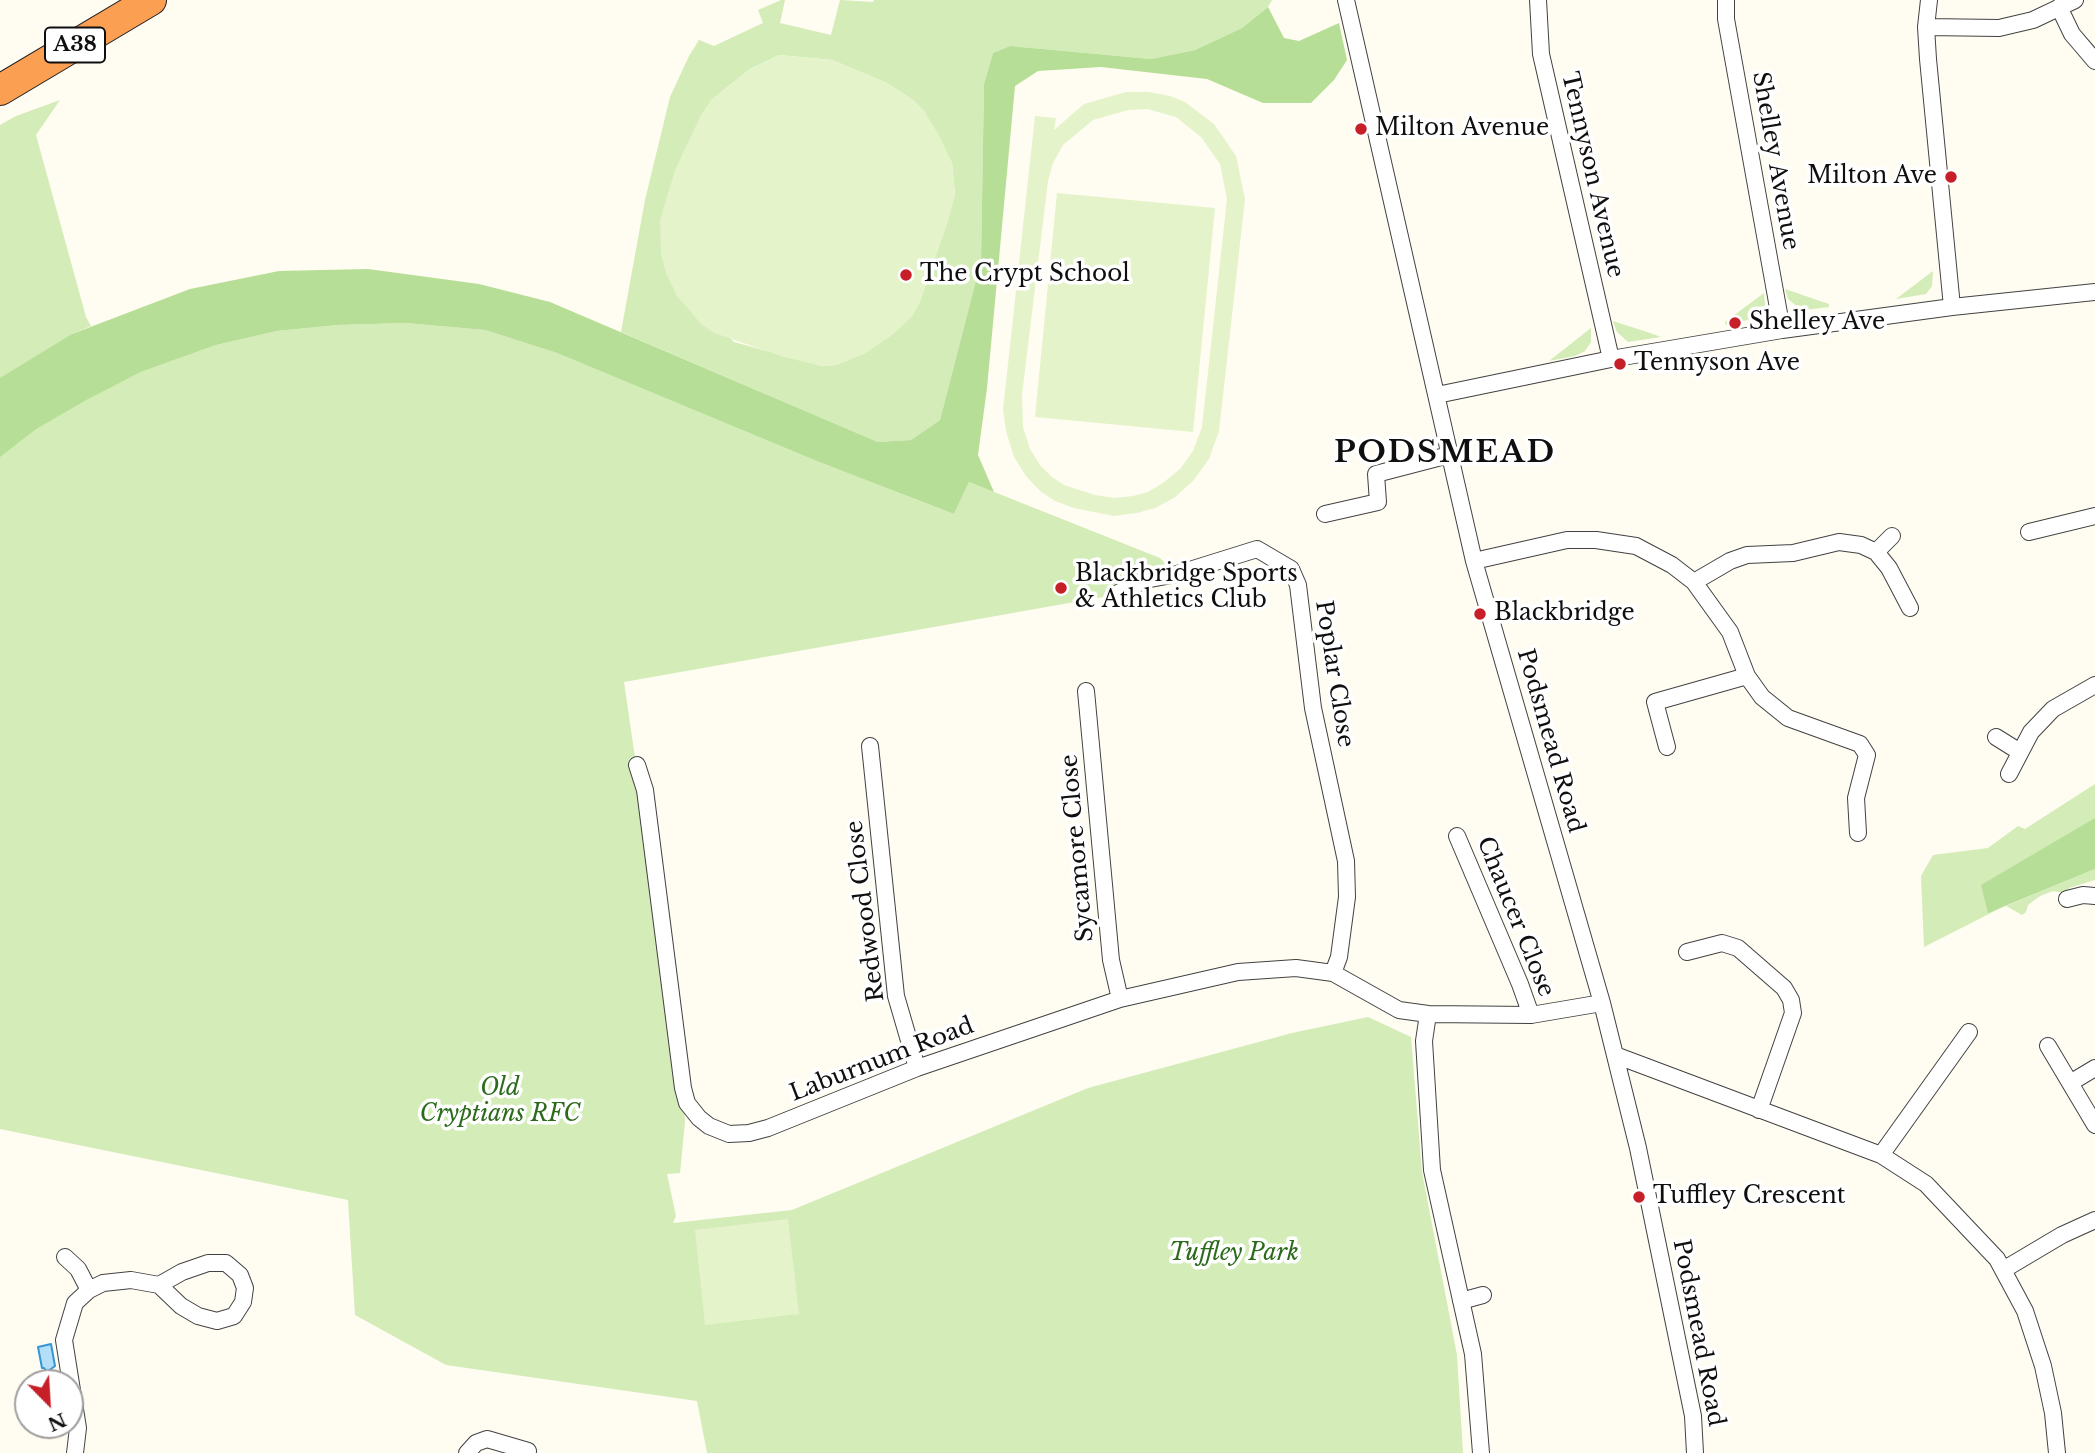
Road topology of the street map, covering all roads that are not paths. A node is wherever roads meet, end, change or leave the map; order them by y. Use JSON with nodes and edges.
{"nodes":[{"id":1,"x":151,"y":0,"type":"edge"},
{"id":2,"x":1346,"y":0,"type":"edge"},
{"id":3,"x":1538,"y":0,"type":"edge"},
{"id":4,"x":1726,"y":0,"type":"edge"},
{"id":5,"x":1928,"y":0,"type":"edge"},
{"id":6,"x":2067,"y":4,"type":"edge"},
{"id":7,"x":1926,"y":27,"type":"junction"},
{"id":8,"x":2095,"y":61,"type":"edge"},
{"id":9,"x":0,"y":90,"type":"edge"},
{"id":10,"x":2095,"y":292,"type":"edge"},
{"id":11,"x":1952,"y":307,"type":"junction"},
{"id":12,"x":1782,"y":330,"type":"junction"},
{"id":13,"x":1611,"y":359,"type":"junction"},
{"id":14,"x":1437,"y":395,"type":"junction"},
{"id":15,"x":1449,"y":455,"type":"junction"},
{"id":16,"x":1325,"y":514,"type":"dead end"},
{"id":17,"x":2095,"y":516,"type":"edge"},
{"id":18,"x":2029,"y":532,"type":"dead end"},
{"id":19,"x":1892,"y":536,"type":"dead end"},
{"id":20,"x":1876,"y":552,"type":"junction"},
{"id":21,"x":1474,"y":561,"type":"junction"},
{"id":22,"x":1694,"y":582,"type":"junction"},
{"id":23,"x":1114,"y":595,"type":"dead end"},
{"id":24,"x":1910,"y":608,"type":"dead end"},
{"id":25,"x":1747,"y":676,"type":"junction"},
{"id":26,"x":2095,"y":685,"type":"edge"},
{"id":27,"x":1086,"y":691,"type":"dead end"},
{"id":28,"x":1996,"y":737,"type":"dead end"},
{"id":29,"x":870,"y":746,"type":"dead end"},
{"id":30,"x":1668,"y":747,"type":"dead end"},
{"id":31,"x":2020,"y":752,"type":"junction"},
{"id":32,"x":637,"y":765,"type":"dead end"},
{"id":33,"x":2008,"y":774,"type":"dead end"},
{"id":34,"x":1858,"y":833,"type":"dead end"},
{"id":35,"x":1457,"y":836,"type":"dead end"},
{"id":36,"x":2095,"y":896,"type":"edge"},
{"id":37,"x":2067,"y":900,"type":"dead end"},
{"id":38,"x":1687,"y":952,"type":"dead end"},
{"id":39,"x":1333,"y":974,"type":"junction"},
{"id":40,"x":1120,"y":999,"type":"junction"},
{"id":41,"x":1602,"y":1003,"type":"junction"},
{"id":42,"x":1429,"y":1014,"type":"junction"},
{"id":43,"x":1531,"y":1016,"type":"junction"},
{"id":44,"x":1969,"y":1032,"type":"dead end"},
{"id":45,"x":2048,"y":1046,"type":"dead end"},
{"id":46,"x":1615,"y":1055,"type":"junction"},
{"id":47,"x":917,"y":1068,"type":"junction"},
{"id":48,"x":2095,"y":1068,"type":"edge"},
{"id":49,"x":2070,"y":1083,"type":"junction"},
{"id":50,"x":1759,"y":1110,"type":"junction"},
{"id":51,"x":2095,"y":1125,"type":"edge"},
{"id":52,"x":1881,"y":1155,"type":"junction"},
{"id":53,"x":2095,"y":1220,"type":"edge"},
{"id":54,"x":65,"y":1256,"type":"dead end"},
{"id":55,"x":2003,"y":1270,"type":"junction"},
{"id":56,"x":159,"y":1284,"type":"junction"},
{"id":57,"x":89,"y":1290,"type":"junction"},
{"id":58,"x":1483,"y":1295,"type":"dead end"},
{"id":59,"x":1461,"y":1301,"type":"junction"},
{"id":60,"x":528,"y":1451,"type":"dead end"},
{"id":61,"x":75,"y":1453,"type":"edge"},
{"id":62,"x":467,"y":1453,"type":"edge"},
{"id":63,"x":1481,"y":1453,"type":"edge"},
{"id":64,"x":1695,"y":1453,"type":"edge"},
{"id":65,"x":2057,"y":1453,"type":"edge"}],
"edges":[{"from":1,"to":9,"type":"highway","number":"A38"},
{"from":2,"to":14,"type":"street","name":"Podsmead Road"},
{"from":3,"to":13,"type":"street","name":"Tennyson Avenue"},
{"from":4,"to":12,"type":"street","name":"Shelley Avenue"},
{"from":5,"to":7,"type":"street"},
{"from":6,"to":7,"type":"street"},
{"from":6,"to":8,"type":"street"},
{"from":7,"to":11,"type":"street"},
{"from":10,"to":11,"type":"street"},
{"from":11,"to":12,"type":"street"},
{"from":12,"to":13,"type":"street"},
{"from":13,"to":14,"type":"street"},
{"from":14,"to":15,"type":"street","name":"Podsmead Road"},
{"from":15,"to":16,"type":"street"},
{"from":15,"to":21,"type":"street","name":"Podsmead Road"},
{"from":17,"to":18,"type":"street"},
{"from":19,"to":20,"type":"street"},
{"from":20,"to":22,"type":"street"},
{"from":20,"to":24,"type":"street"},
{"from":21,"to":22,"type":"street"},
{"from":21,"to":41,"type":"street","name":"Podsmead Road"},
{"from":22,"to":25,"type":"street"},
{"from":23,"to":39,"type":"street","name":"Poplar Close"},
{"from":25,"to":30,"type":"street"},
{"from":25,"to":34,"type":"street"},
{"from":26,"to":31,"type":"street"},
{"from":27,"to":40,"type":"street","name":"Sycamore Close"},
{"from":28,"to":31,"type":"street"},
{"from":29,"to":47,"type":"street","name":"Redwood Close"},
{"from":31,"to":33,"type":"street"},
{"from":32,"to":47,"type":"street","name":"Laburnum Road"},
{"from":35,"to":43,"type":"street","name":"Chaucer Close"},
{"from":36,"to":37,"type":"street"},
{"from":38,"to":50,"type":"street"},
{"from":39,"to":40,"type":"street","name":"Laburnum Road"},
{"from":39,"to":42,"type":"street","name":"Laburnum Road"},
{"from":40,"to":47,"type":"street","name":"Laburnum Road"},
{"from":41,"to":43,"type":"street","name":"Laburnum Road"},
{"from":41,"to":46,"type":"street","name":"Podsmead Road"},
{"from":42,"to":43,"type":"street","name":"Laburnum Road"},
{"from":42,"to":59,"type":"street"},
{"from":44,"to":52,"type":"street"},
{"from":45,"to":49,"type":"street"},
{"from":46,"to":50,"type":"street"},
{"from":46,"to":64,"type":"street","name":"Podsmead Road"},
{"from":48,"to":49,"type":"street"},
{"from":49,"to":51,"type":"street"},
{"from":50,"to":52,"type":"street"},
{"from":52,"to":55,"type":"street"},
{"from":53,"to":55,"type":"street"},
{"from":54,"to":57,"type":"street"},
{"from":55,"to":65,"type":"street"},
{"from":56,"to":56,"type":"street"},
{"from":56,"to":57,"type":"street"},
{"from":57,"to":61,"type":"street"},
{"from":58,"to":59,"type":"street"},
{"from":59,"to":63,"type":"street"},
{"from":60,"to":62,"type":"street"}]}
